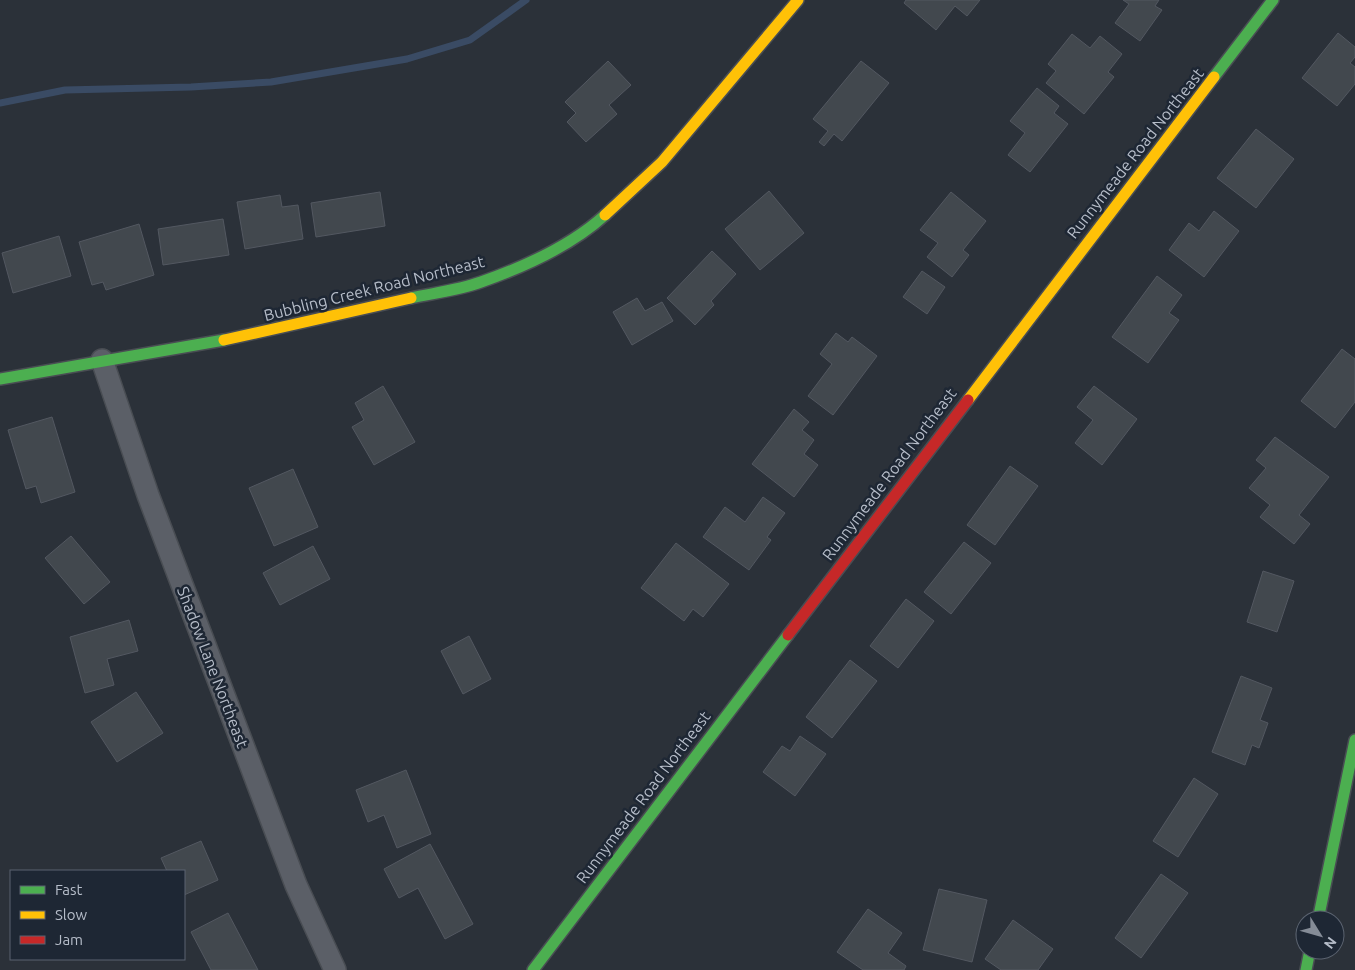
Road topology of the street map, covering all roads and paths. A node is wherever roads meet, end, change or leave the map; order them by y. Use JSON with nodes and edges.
{"nodes":[{"id":1,"x":798,"y":0,"type":"edge"},
{"id":2,"x":1273,"y":0,"type":"edge"},
{"id":3,"x":102,"y":360,"type":"junction"},
{"id":4,"x":0,"y":379,"type":"edge"},
{"id":5,"x":1355,"y":740,"type":"edge"},
{"id":6,"x":1320,"y":910,"type":"edge"},
{"id":7,"x":335,"y":970,"type":"edge"},
{"id":8,"x":532,"y":970,"type":"edge"}],
"edges":[{"from":1,"to":3,"type":"street","name":"Bubbling Creek Road Northeast"},
{"from":2,"to":8,"type":"street","name":"Runnymeade Road Northeast"},
{"from":3,"to":4,"type":"street","name":"Bubbling Creek Road Northeast"},
{"from":3,"to":7,"type":"street","name":"Shadow Lane Northeast"},
{"from":5,"to":6,"type":"street"}]}
